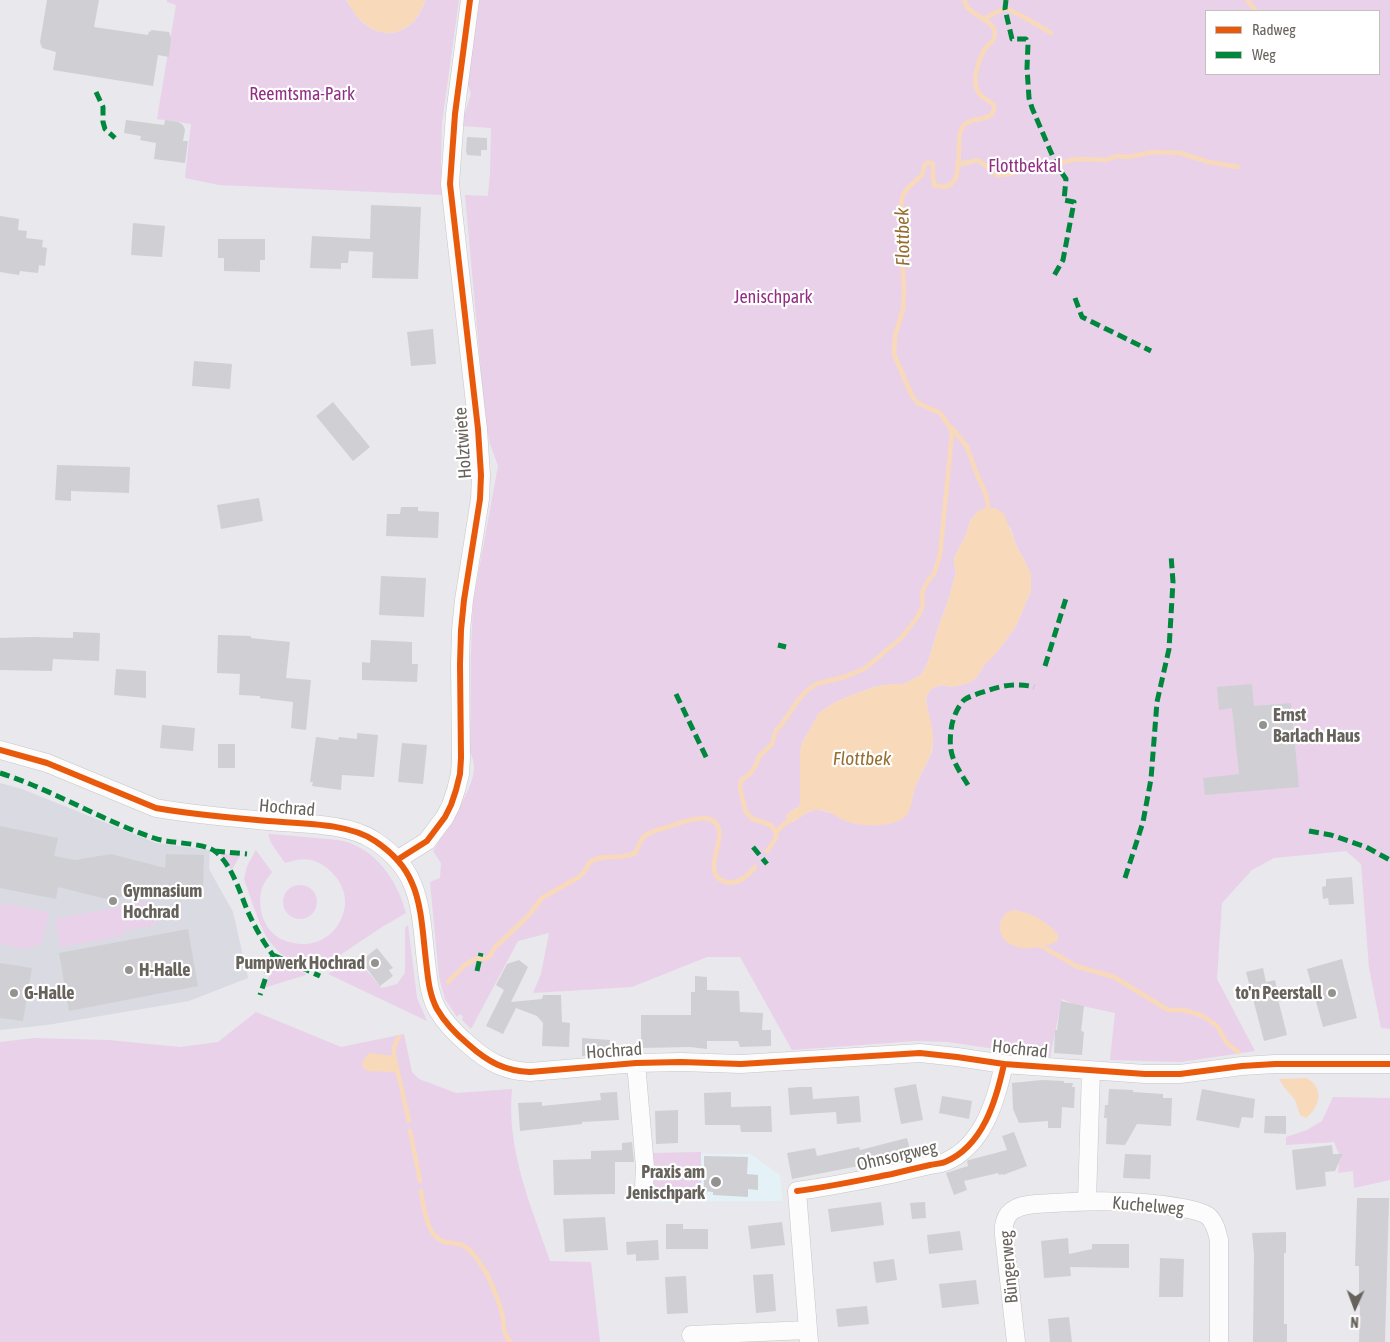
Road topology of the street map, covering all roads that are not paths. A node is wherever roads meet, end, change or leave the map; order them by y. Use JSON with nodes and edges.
{"nodes":[{"id":1,"x":470,"y":0,"type":"edge"},
{"id":2,"x":0,"y":750,"type":"edge"},
{"id":3,"x":397,"y":860,"type":"junction"},
{"id":4,"x":636,"y":1063,"type":"junction"},
{"id":5,"x":1004,"y":1064,"type":"junction"},
{"id":6,"x":1390,"y":1064,"type":"edge"},
{"id":7,"x":1091,"y":1071,"type":"junction"},
{"id":8,"x":644,"y":1188,"type":"dead end"},
{"id":9,"x":1087,"y":1201,"type":"junction"},
{"id":10,"x":692,"y":1335,"type":"dead end"},
{"id":11,"x":808,"y":1336,"type":"edge"},
{"id":12,"x":1016,"y":1342,"type":"edge"},
{"id":13,"x":1219,"y":1342,"type":"edge"}],
"edges":[{"from":1,"to":3,"type":"street","name":"Holztwiete"},
{"from":2,"to":3,"type":"street","name":"Hochrad"},
{"from":3,"to":4,"type":"street","name":"Hochrad"},
{"from":4,"to":5,"type":"street","name":"Hochrad"},
{"from":4,"to":8,"type":"street","name":"Hochrad"},
{"from":5,"to":7,"type":"street","name":"Hochrad"},
{"from":5,"to":11,"type":"street","name":"Ohnsorgweg"},
{"from":6,"to":7,"type":"street","name":"Hochrad"},
{"from":7,"to":9,"type":"street","name":"Kuchelweg"},
{"from":9,"to":12,"type":"street","name":"Büngerweg"},
{"from":9,"to":13,"type":"street","name":"Kuchelweg"},
{"from":10,"to":11,"type":"street","name":"Ohnsorgweg"}]}
